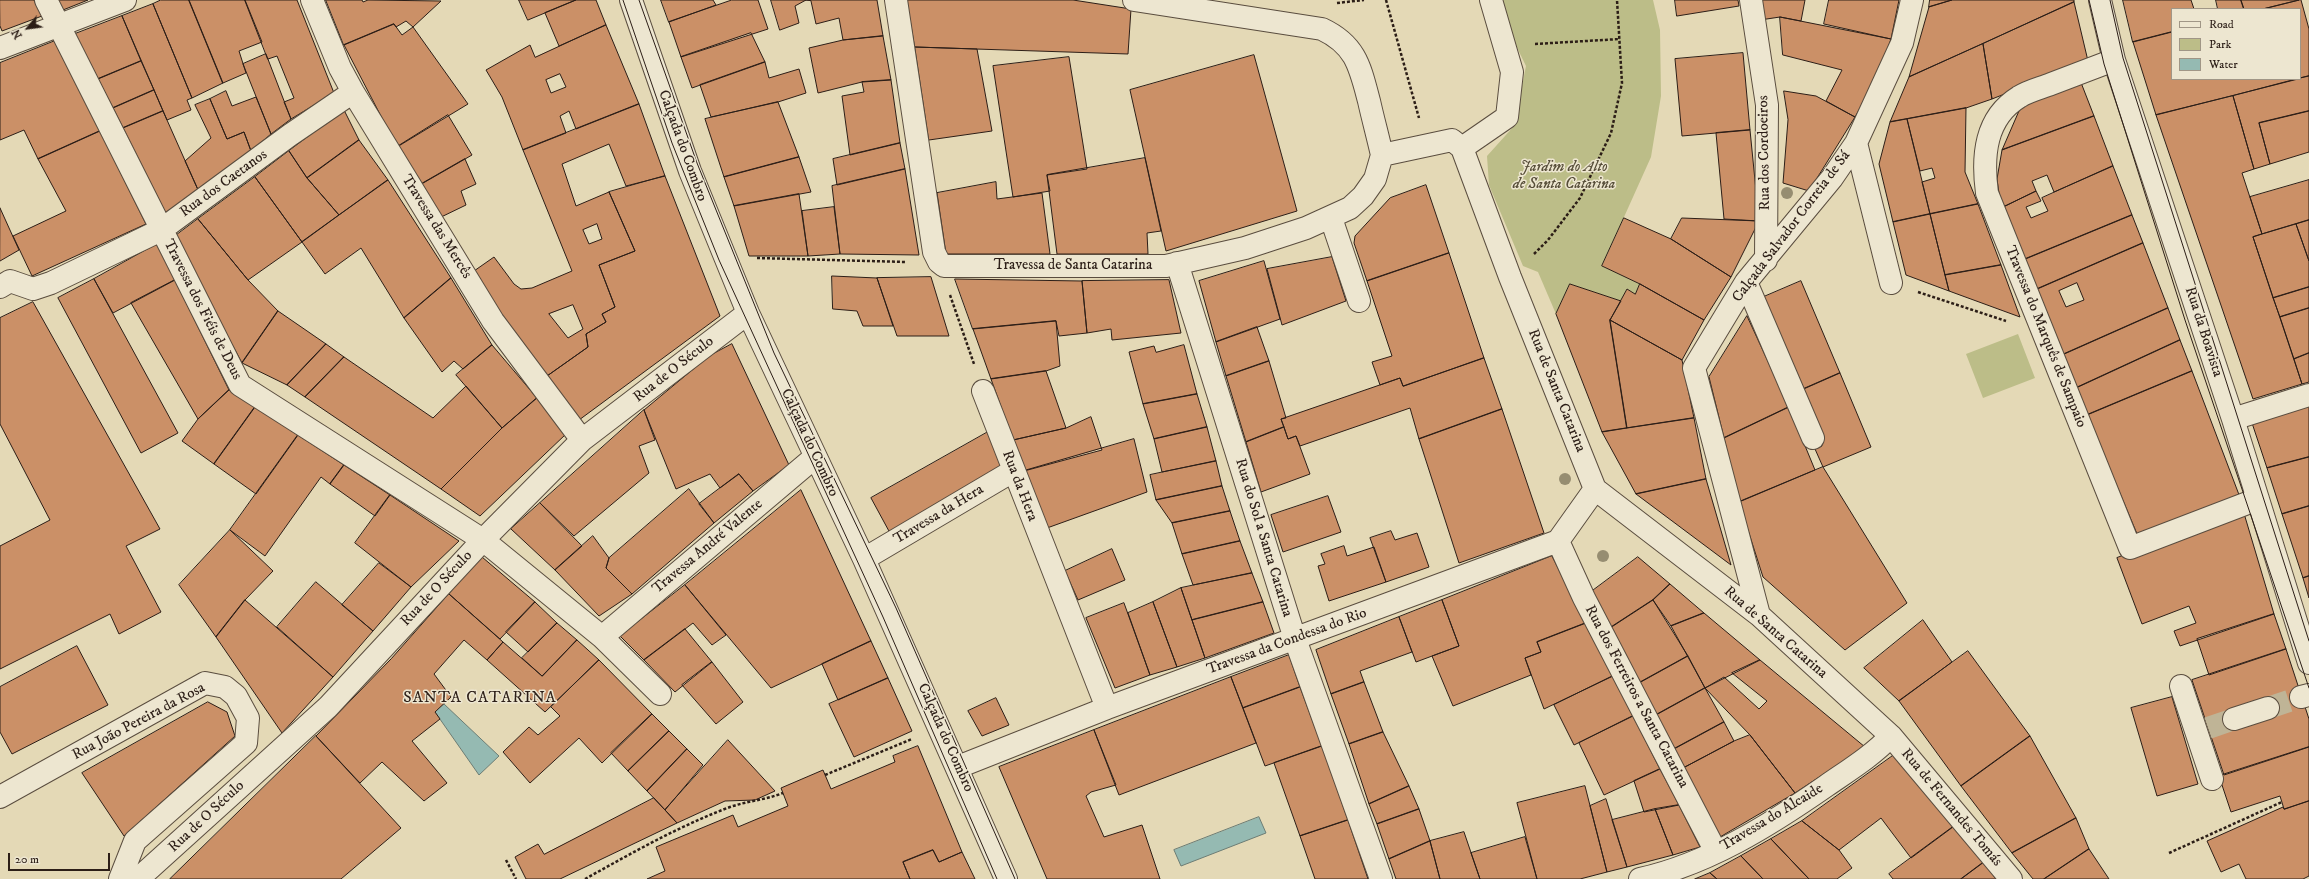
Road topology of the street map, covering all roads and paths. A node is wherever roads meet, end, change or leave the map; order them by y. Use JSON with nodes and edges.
{"nodes":[{"id":1,"x":46,"y":0,"type":"edge"},
{"id":2,"x":125,"y":0,"type":"edge"},
{"id":3,"x":312,"y":0,"type":"edge"},
{"id":4,"x":631,"y":0,"type":"edge"},
{"id":5,"x":896,"y":0,"type":"edge"},
{"id":6,"x":1134,"y":0,"type":"edge"},
{"id":7,"x":1364,"y":0,"type":"edge"},
{"id":8,"x":1386,"y":0,"type":"edge"},
{"id":9,"x":1491,"y":0,"type":"edge"},
{"id":10,"x":1617,"y":0,"type":"edge"},
{"id":11,"x":1751,"y":0,"type":"edge"},
{"id":12,"x":1912,"y":0,"type":"edge"},
{"id":13,"x":2100,"y":0,"type":"edge"},
{"id":14,"x":1330,"y":3,"type":"dead end"},
{"id":15,"x":59,"y":25,"type":"junction"},
{"id":16,"x":1620,"y":39,"type":"junction"},
{"id":17,"x":1550,"y":43,"type":"dead end"},
{"id":18,"x":0,"y":48,"type":"edge"},
{"id":19,"x":2114,"y":60,"type":"junction"},
{"id":20,"x":353,"y":92,"type":"junction"},
{"id":21,"x":1420,"y":119,"type":"dead end"},
{"id":22,"x":1856,"y":143,"type":"junction"},
{"id":23,"x":1462,"y":148,"type":"junction"},
{"id":24,"x":1382,"y":155,"type":"junction"},
{"id":25,"x":1331,"y":218,"type":"junction"},
{"id":26,"x":161,"y":230,"type":"junction"},
{"id":27,"x":724,"y":258,"type":"junction"},
{"id":28,"x":1766,"y":260,"type":"junction"},
{"id":29,"x":939,"y":262,"type":"junction"},
{"id":30,"x":1177,"y":263,"type":"junction"},
{"id":31,"x":1510,"y":277,"type":"junction"},
{"id":32,"x":1746,"y":282,"type":"junction"},
{"id":33,"x":1891,"y":283,"type":"joint"},
{"id":34,"x":0,"y":287,"type":"edge"},
{"id":35,"x":1359,"y":301,"type":"dead end"},
{"id":36,"x":748,"y":313,"type":"junction"},
{"id":37,"x":2043,"y":334,"type":"junction"},
{"id":38,"x":983,"y":391,"type":"joint"},
{"id":39,"x":2309,"y":395,"type":"edge"},
{"id":40,"x":2233,"y":419,"type":"junction"},
{"id":41,"x":1813,"y":438,"type":"dead end"},
{"id":42,"x":582,"y":440,"type":"junction"},
{"id":43,"x":815,"y":457,"type":"junction"},
{"id":44,"x":1013,"y":471,"type":"junction"},
{"id":45,"x":1595,"y":489,"type":"junction"},
{"id":46,"x":2258,"y":499,"type":"junction"},
{"id":47,"x":483,"y":540,"type":"junction"},
{"id":48,"x":1558,"y":541,"type":"junction"},
{"id":49,"x":864,"y":559,"type":"junction"},
{"id":50,"x":1759,"y":615,"type":"junction"},
{"id":51,"x":602,"y":638,"type":"junction"},
{"id":52,"x":1295,"y":639,"type":"junction"},
{"id":53,"x":2309,"y":663,"type":"edge"},
{"id":54,"x":2181,"y":686,"type":"dead end"},
{"id":55,"x":660,"y":694,"type":"dead end"},
{"id":56,"x":1107,"y":708,"type":"junction"},
{"id":57,"x":2268,"y":708,"type":"tunnel mouth"},
{"id":58,"x":2234,"y":719,"type":"tunnel mouth"},
{"id":59,"x":940,"y":727,"type":"junction"},
{"id":60,"x":1891,"y":736,"type":"junction"},
{"id":61,"x":958,"y":767,"type":"junction"},
{"id":62,"x":825,"y":774,"type":"dead end"},
{"id":63,"x":2212,"y":779,"type":"dead end"},
{"id":64,"x":783,"y":793,"type":"dead end"},
{"id":65,"x":0,"y":797,"type":"edge"},
{"id":66,"x":2282,"y":802,"type":"dead end"},
{"id":67,"x":1716,"y":852,"type":"junction"},
{"id":68,"x":2169,"y":853,"type":"dead end"},
{"id":69,"x":506,"y":860,"type":"dead end"},
{"id":70,"x":120,"y":879,"type":"edge"},
{"id":71,"x":138,"y":879,"type":"edge"},
{"id":72,"x":516,"y":879,"type":"edge"},
{"id":73,"x":585,"y":879,"type":"edge"},
{"id":74,"x":1006,"y":879,"type":"edge"},
{"id":75,"x":1381,"y":879,"type":"edge"},
{"id":76,"x":1640,"y":879,"type":"edge"},
{"id":77,"x":2011,"y":879,"type":"edge"}],
"edges":[{"from":1,"to":15,"type":"street","name":"Travessa dos Fiéis de Deus"},
{"from":2,"to":15,"type":"street"},
{"from":3,"to":20,"type":"street","name":"Travessa das Mercês"},
{"from":4,"to":27,"type":"street","name":"Calçada do Combro"},
{"from":5,"to":29,"type":"street"},
{"from":6,"to":24,"type":"street"},
{"from":7,"to":14,"type":"path"},
{"from":8,"to":21,"type":"path"},
{"from":9,"to":23,"type":"street"},
{"from":10,"to":16,"type":"path"},
{"from":11,"to":28,"type":"street","name":"Rua dos Cordoeiros"},
{"from":12,"to":22,"type":"street","name":"Calçada Salvador Correia de Sá"},
{"from":13,"to":19,"type":"street","name":"Rua da Boavista"},
{"from":15,"to":18,"type":"street"},
{"from":15,"to":26,"type":"street","name":"Travessa dos Fiéis de Deus"},
{"from":16,"to":17,"type":"path"},
{"from":16,"to":31,"type":"path"},
{"from":19,"to":37,"type":"street","name":"Travessa do Marquês de Sampaio"},
{"from":19,"to":40,"type":"street","name":"Rua da Boavista"},
{"from":20,"to":26,"type":"street","name":"Rua dos Caetanos"},
{"from":20,"to":42,"type":"street","name":"Travessa das Mercês"},
{"from":22,"to":28,"type":"street","name":"Calçada Salvador Correia de Sá"},
{"from":22,"to":33,"type":"street"},
{"from":23,"to":24,"type":"street"},
{"from":23,"to":31,"type":"street","name":"Rua de Santa Catarina"},
{"from":24,"to":25,"type":"street","name":"Travessa de Santa Catarina"},
{"from":25,"to":30,"type":"street","name":"Travessa de Santa Catarina"},
{"from":25,"to":35,"type":"street"},
{"from":26,"to":34,"type":"street","name":"Rua dos Caetanos"},
{"from":26,"to":47,"type":"street","name":"Travessa dos Fiéis de Deus"},
{"from":27,"to":29,"type":"path"},
{"from":27,"to":36,"type":"street","name":"Calçada do Combro"},
{"from":28,"to":32,"type":"street","name":"Calçada Salvador Correia de Sá"},
{"from":29,"to":30,"type":"street","name":"Travessa de Santa Catarina"},
{"from":29,"to":38,"type":"path"},
{"from":30,"to":52,"type":"street","name":"Rua do Sol a Santa Catarina"},
{"from":31,"to":45,"type":"street","name":"Rua de Santa Catarina"},
{"from":32,"to":41,"type":"street"},
{"from":32,"to":50,"type":"street","name":"Calçada Salvador Correia de Sá"},
{"from":33,"to":37,"type":"path"},
{"from":36,"to":42,"type":"street","name":"Rua de O Século"},
{"from":36,"to":43,"type":"street","name":"Calçada do Combro"},
{"from":37,"to":46,"type":"street","name":"Travessa do Marquês de Sampaio"},
{"from":38,"to":44,"type":"street","name":"Rua da Hera"},
{"from":39,"to":40,"type":"street"},
{"from":40,"to":46,"type":"street","name":"Rua da Boavista"},
{"from":42,"to":47,"type":"street","name":"Rua de O Século"},
{"from":43,"to":49,"type":"street","name":"Calçada do Combro"},
{"from":43,"to":51,"type":"street","name":"Travessa André Valente"},
{"from":44,"to":49,"type":"street","name":"Travessa da Hera"},
{"from":44,"to":56,"type":"street","name":"Rua da Hera"},
{"from":45,"to":48,"type":"street"},
{"from":45,"to":50,"type":"street","name":"Rua de Santa Catarina"},
{"from":46,"to":53,"type":"street","name":"Rua da Boavista"},
{"from":47,"to":51,"type":"street"},
{"from":47,"to":71,"type":"street","name":"Rua de O Século"},
{"from":48,"to":52,"type":"street","name":"Travessa da Condessa do Rio"},
{"from":48,"to":67,"type":"street","name":"Rua dos Ferreiros a Santa Catarina"},
{"from":49,"to":59,"type":"street","name":"Calçada do Combro"},
{"from":50,"to":60,"type":"street","name":"Rua de Santa Catarina"},
{"from":51,"to":55,"type":"street"},
{"from":52,"to":56,"type":"street","name":"Travessa da Condessa do Rio"},
{"from":52,"to":75,"type":"street","name":"Rua do Sol a Santa Catarina"},
{"from":54,"to":63,"type":"street"},
{"from":56,"to":61,"type":"street","name":"Travessa da Condessa do Rio"},
{"from":57,"to":58,"type":"street"},
{"from":59,"to":61,"type":"street","name":"Calçada do Combro"},
{"from":59,"to":62,"type":"path"},
{"from":60,"to":67,"type":"street","name":"Travessa do Alcaide"},
{"from":60,"to":77,"type":"street","name":"Rua de Fernandes Tomás"},
{"from":61,"to":74,"type":"street","name":"Calçada do Combro"},
{"from":64,"to":73,"type":"path"},
{"from":65,"to":70,"type":"street","name":"Rua João Pereira da Rosa"},
{"from":66,"to":68,"type":"path"},
{"from":67,"to":76,"type":"street","name":"Travessa do Alcaide"},
{"from":69,"to":72,"type":"path"}]}
